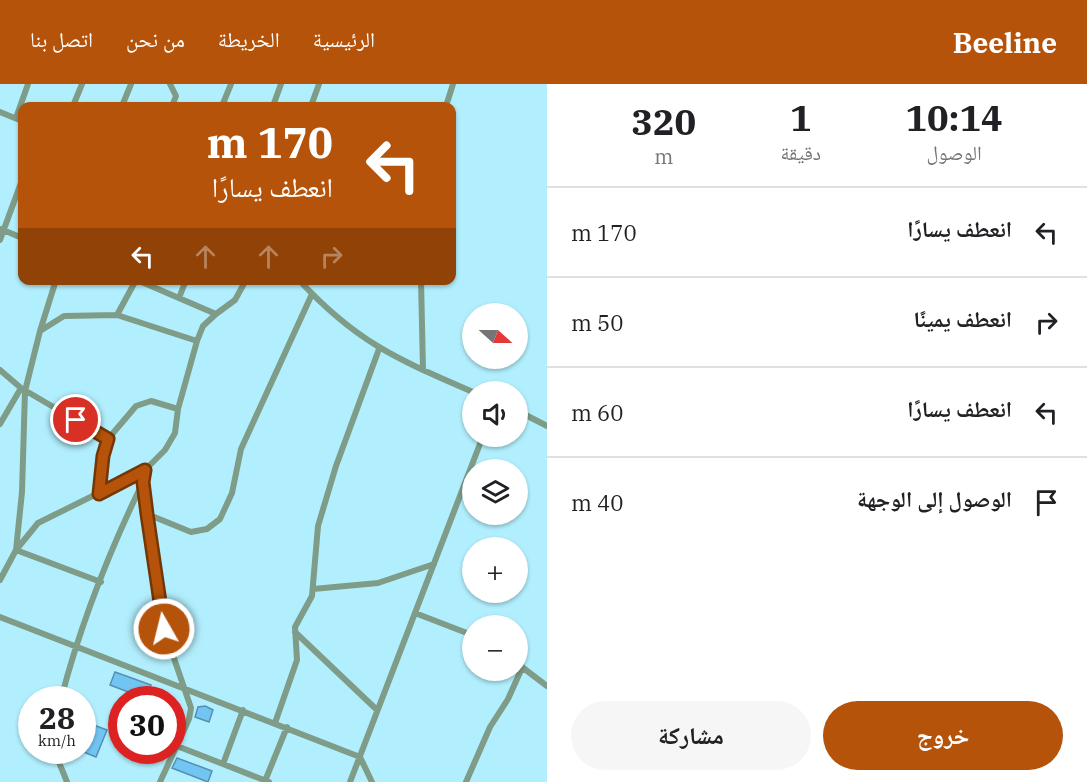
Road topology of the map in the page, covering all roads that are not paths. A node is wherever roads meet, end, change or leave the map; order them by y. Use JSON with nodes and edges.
{"nodes":[{"id":1,"x":28,"y":84,"type":"edge"},
{"id":2,"x":82,"y":84,"type":"edge"},
{"id":3,"x":131,"y":84,"type":"edge"},
{"id":4,"x":170,"y":84,"type":"edge"},
{"id":5,"x":231,"y":84,"type":"edge"},
{"id":6,"x":281,"y":84,"type":"edge"},
{"id":7,"x":453,"y":84,"type":"edge"},
{"id":8,"x":317,"y":85,"type":"edge"},
{"id":9,"x":24,"y":102,"type":"edge"},
{"id":10,"x":75,"y":102,"type":"edge"},
{"id":11,"x":124,"y":102,"type":"edge"},
{"id":12,"x":174,"y":102,"type":"edge"},
{"id":13,"x":224,"y":102,"type":"edge"},
{"id":14,"x":274,"y":102,"type":"edge"},
{"id":15,"x":312,"y":102,"type":"edge"},
{"id":16,"x":447,"y":102,"type":"edge"},
{"id":17,"x":0,"y":112,"type":"edge"},
{"id":18,"x":18,"y":120,"type":"edge"},
{"id":19,"x":18,"y":190,"type":"edge"},
{"id":20,"x":2,"y":230,"type":"edge"},
{"id":21,"x":18,"y":236,"type":"edge"},
{"id":22,"x":0,"y":240,"type":"edge"},
{"id":23,"x":55,"y":285,"type":"edge"},
{"id":24,"x":133,"y":285,"type":"edge"},
{"id":25,"x":148,"y":285,"type":"edge"},
{"id":26,"x":184,"y":285,"type":"edge"},
{"id":27,"x":243,"y":285,"type":"edge"},
{"id":28,"x":304,"y":285,"type":"edge"},
{"id":29,"x":421,"y":285,"type":"edge"},
{"id":30,"x":312,"y":294,"type":"junction"},
{"id":31,"x":179,"y":298,"type":"junction"},
{"id":32,"x":216,"y":314,"type":"junction"},
{"id":33,"x":117,"y":315,"type":"junction"},
{"id":34,"x":39,"y":331,"type":"junction"},
{"id":35,"x":197,"y":341,"type":"junction"},
{"id":36,"x":380,"y":349,"type":"junction"},
{"id":37,"x":0,"y":370,"type":"edge"},
{"id":38,"x":423,"y":370,"type":"junction"},
{"id":39,"x":462,"y":387,"type":"edge"},
{"id":40,"x":23,"y":390,"type":"junction"},
{"id":41,"x":178,"y":409,"type":"junction"},
{"id":42,"x":528,"y":416,"type":"edge"},
{"id":43,"x":0,"y":424,"type":"edge"},
{"id":44,"x":547,"y":426,"type":"edge"},
{"id":45,"x":108,"y":439,"type":"junction"},
{"id":46,"x":479,"y":447,"type":"edge"},
{"id":47,"x":145,"y":470,"type":"junction"},
{"id":48,"x":143,"y":482,"type":"junction"},
{"id":49,"x":99,"y":494,"type":"junction"},
{"id":50,"x":147,"y":514,"type":"junction"},
{"id":51,"x":16,"y":550,"type":"junction"},
{"id":52,"x":434,"y":564,"type":"junction"},
{"id":53,"x":0,"y":580,"type":"edge"},
{"id":54,"x":101,"y":582,"type":"junction"},
{"id":55,"x":313,"y":589,"type":"junction"},
{"id":56,"x":415,"y":612,"type":"junction"},
{"id":57,"x":0,"y":617,"type":"edge"},
{"id":58,"x":462,"y":631,"type":"edge"},
{"id":59,"x":294,"y":632,"type":"junction"},
{"id":60,"x":74,"y":646,"type":"junction"},
{"id":61,"x":528,"y":672,"type":"edge"},
{"id":62,"x":515,"y":681,"type":"edge"},
{"id":63,"x":63,"y":686,"type":"edge"},
{"id":64,"x":178,"y":686,"type":"edge"},
{"id":65,"x":185,"y":686,"type":"edge"},
{"id":66,"x":547,"y":686,"type":"edge"},
{"id":67,"x":186,"y":689,"type":"joint"},
{"id":68,"x":243,"y":710,"type":"junction"},
{"id":69,"x":376,"y":710,"type":"junction"},
{"id":70,"x":275,"y":723,"type":"junction"},
{"id":71,"x":186,"y":725,"type":"edge"},
{"id":72,"x":286,"y":727,"type":"junction"},
{"id":73,"x":186,"y":750,"type":"edge"},
{"id":74,"x":360,"y":757,"type":"junction"},
{"id":75,"x":60,"y":764,"type":"edge"},
{"id":76,"x":168,"y":764,"type":"edge"},
{"id":77,"x":223,"y":764,"type":"junction"},
{"id":78,"x":267,"y":781,"type":"edge"},
{"id":79,"x":67,"y":782,"type":"edge"},
{"id":80,"x":160,"y":782,"type":"edge"},
{"id":81,"x":350,"y":782,"type":"edge"},
{"id":82,"x":372,"y":782,"type":"edge"},
{"id":83,"x":466,"y":782,"type":"edge"}],
"edges":[{"from":1,"to":9,"type":"street"},
{"from":2,"to":10,"type":"street"},
{"from":3,"to":11,"type":"street"},
{"from":4,"to":12,"type":"street"},
{"from":5,"to":13,"type":"street"},
{"from":6,"to":14,"type":"street"},
{"from":7,"to":16,"type":"street"},
{"from":8,"to":15,"type":"street"},
{"from":17,"to":18,"type":"street"},
{"from":19,"to":20,"type":"street"},
{"from":20,"to":21,"type":"street"},
{"from":20,"to":22,"type":"street"},
{"from":23,"to":34,"type":"street"},
{"from":24,"to":33,"type":"street"},
{"from":25,"to":31,"type":"street"},
{"from":26,"to":31,"type":"street"},
{"from":27,"to":32,"type":"street"},
{"from":28,"to":30,"type":"street"},
{"from":29,"to":38,"type":"street"},
{"from":30,"to":36,"type":"street"},
{"from":30,"to":50,"type":"street"},
{"from":31,"to":32,"type":"street"},
{"from":32,"to":35,"type":"street"},
{"from":33,"to":34,"type":"street"},
{"from":33,"to":35,"type":"street"},
{"from":34,"to":40,"type":"street"},
{"from":35,"to":41,"type":"street"},
{"from":36,"to":38,"type":"street"},
{"from":36,"to":55,"type":"street"},
{"from":37,"to":40,"type":"street"},
{"from":38,"to":39,"type":"street"},
{"from":40,"to":43,"type":"street"},
{"from":40,"to":45,"type":"street"},
{"from":40,"to":51,"type":"street"},
{"from":41,"to":45,"type":"street"},
{"from":41,"to":47,"type":"street"},
{"from":42,"to":44,"type":"street"},
{"from":45,"to":49,"type":"street"},
{"from":46,"to":52,"type":"street"},
{"from":47,"to":48,"type":"street"},
{"from":47,"to":49,"type":"street"},
{"from":48,"to":50,"type":"street"},
{"from":48,"to":54,"type":"street"},
{"from":49,"to":51,"type":"street"},
{"from":50,"to":65,"type":"street"},
{"from":51,"to":53,"type":"street"},
{"from":51,"to":54,"type":"street"},
{"from":52,"to":55,"type":"street"},
{"from":52,"to":56,"type":"street"},
{"from":54,"to":60,"type":"street"},
{"from":55,"to":59,"type":"street"},
{"from":56,"to":58,"type":"street"},
{"from":56,"to":69,"type":"street"},
{"from":57,"to":60,"type":"street"},
{"from":59,"to":69,"type":"street"},
{"from":59,"to":70,"type":"street"},
{"from":60,"to":63,"type":"street"},
{"from":60,"to":64,"type":"street"},
{"from":61,"to":66,"type":"street"},
{"from":62,"to":83,"type":"street"},
{"from":67,"to":68,"type":"street"},
{"from":67,"to":71,"type":"street"},
{"from":68,"to":70,"type":"street"},
{"from":68,"to":77,"type":"street"},
{"from":69,"to":74,"type":"street"},
{"from":70,"to":72,"type":"street"},
{"from":72,"to":74,"type":"street"},
{"from":72,"to":78,"type":"street"},
{"from":73,"to":77,"type":"street"},
{"from":74,"to":81,"type":"street"},
{"from":74,"to":82,"type":"street"},
{"from":75,"to":79,"type":"street"},
{"from":76,"to":80,"type":"street"},
{"from":77,"to":78,"type":"street"}]}
